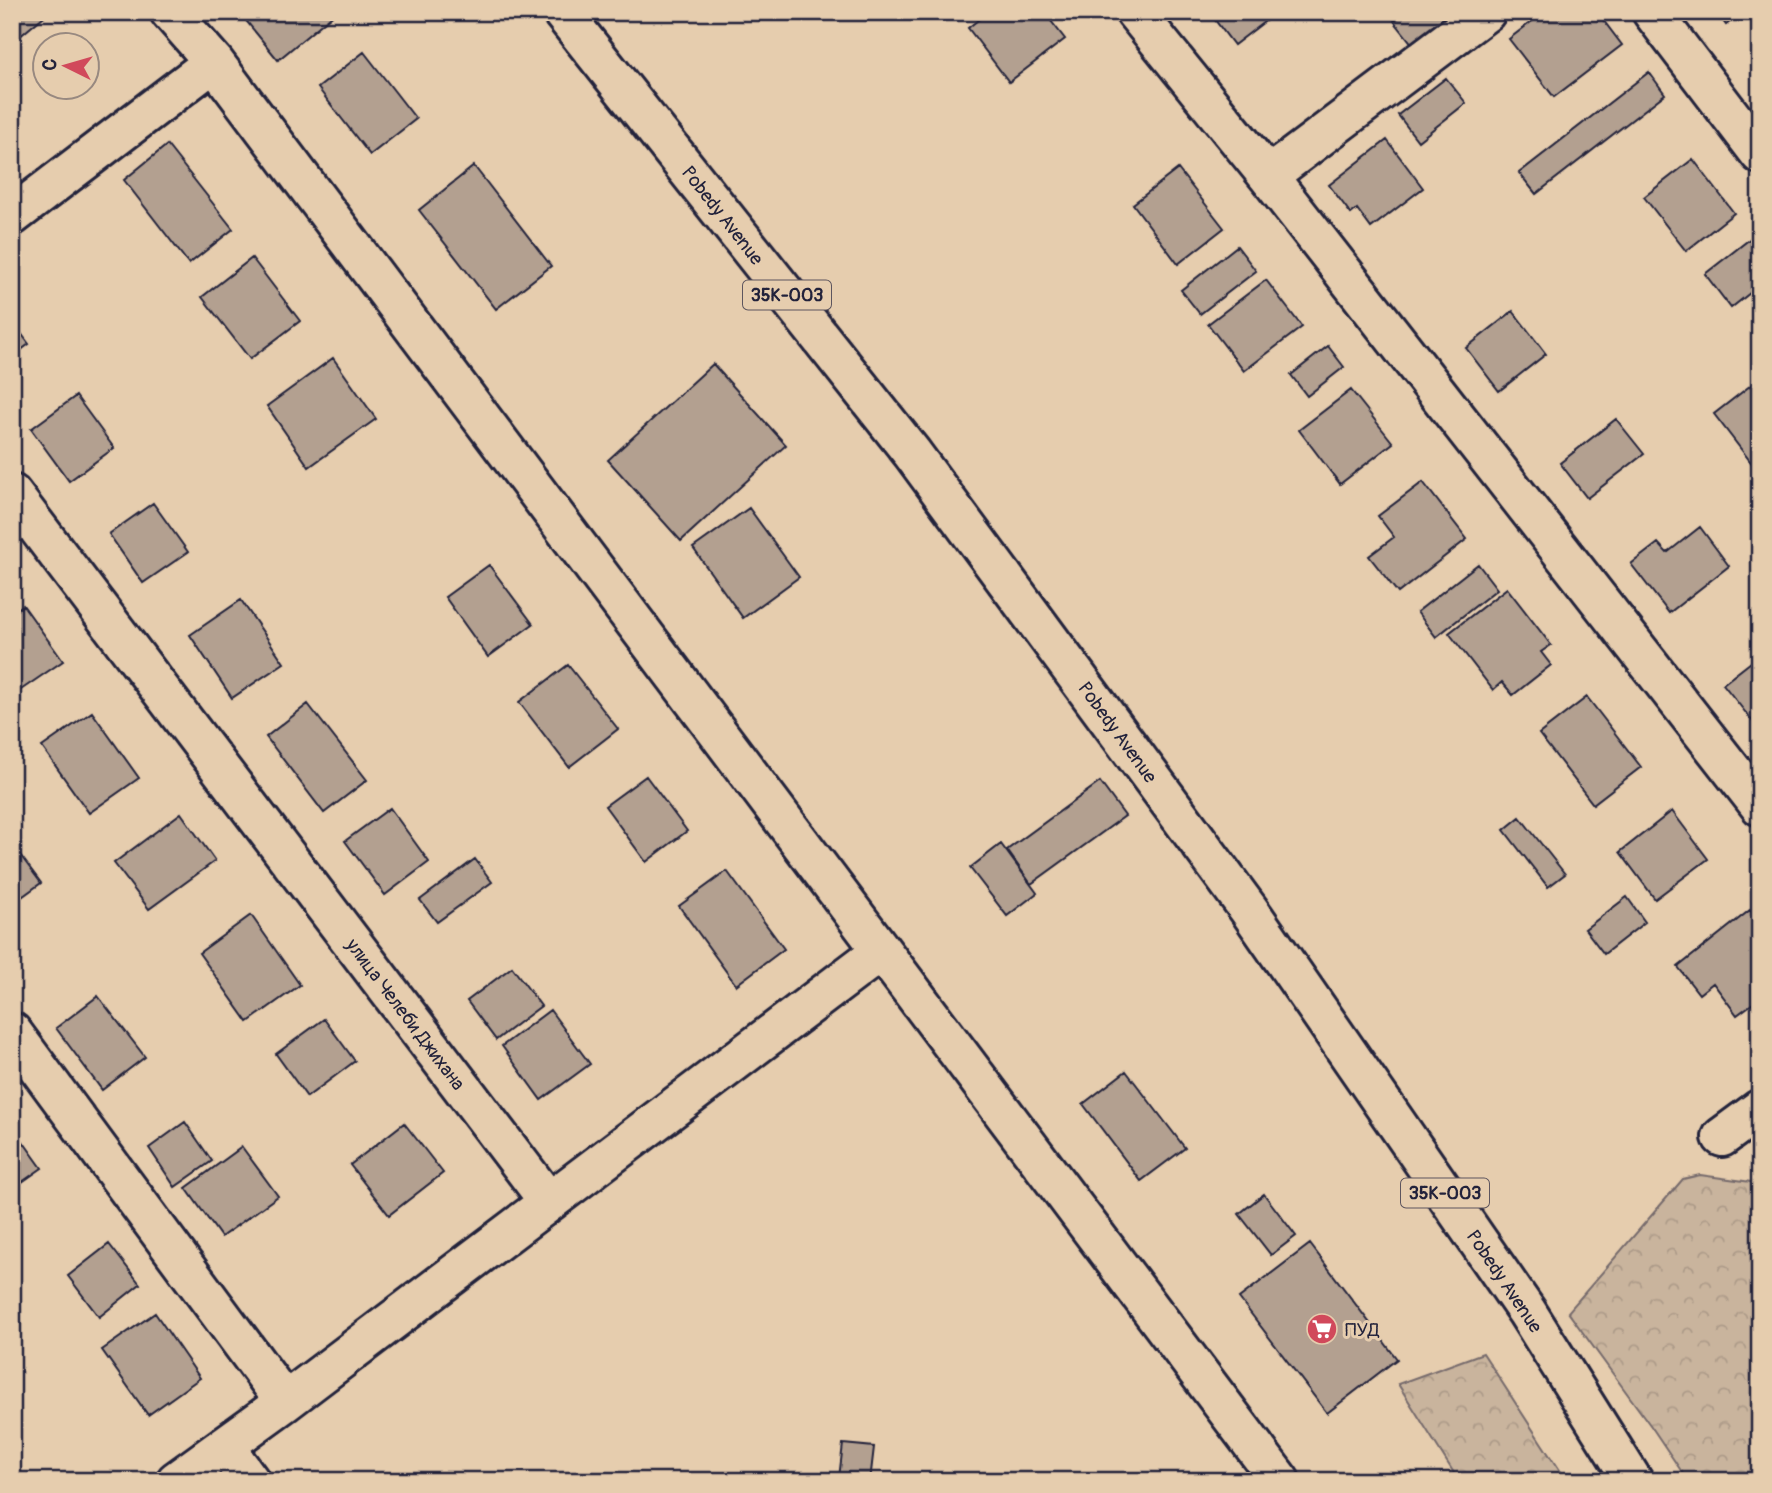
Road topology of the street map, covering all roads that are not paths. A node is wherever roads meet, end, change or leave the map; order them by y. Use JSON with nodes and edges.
{"nodes":[{"id":1,"x":170,"y":12,"type":"edge"},
{"id":2,"x":562,"y":12,"type":"edge"},
{"id":3,"x":1135,"y":12,"type":"edge"},
{"id":4,"x":1486,"y":12,"type":"edge"},
{"id":5,"x":1652,"y":12,"type":"edge"},
{"id":6,"x":214,"y":62,"type":"junction"},
{"id":7,"x":1760,"y":154,"type":"edge"},
{"id":8,"x":1268,"y":176,"type":"junction"},
{"id":9,"x":12,"y":216,"type":"edge"},
{"id":10,"x":12,"y":494,"type":"edge"},
{"id":11,"x":1760,"y":806,"type":"edge"},
{"id":12,"x":881,"y":951,"type":"junction"},
{"id":13,"x":12,"y":1032,"type":"edge"},
{"id":14,"x":1760,"y":1109,"type":"edge"},
{"id":15,"x":1722,"y":1137,"type":"dead end"},
{"id":16,"x":549,"y":1202,"type":"junction"},
{"id":17,"x":285,"y":1402,"type":"junction"},
{"id":18,"x":225,"y":1447,"type":"junction"},
{"id":19,"x":176,"y":1481,"type":"edge"},
{"id":20,"x":250,"y":1481,"type":"edge"},
{"id":21,"x":1280,"y":1481,"type":"edge"},
{"id":22,"x":1633,"y":1481,"type":"edge"}],
"edges":[{"from":1,"to":6,"type":"street"},
{"from":2,"to":22,"type":"street","name":"Pobedy Avenue","number":"35К-003"},
{"from":3,"to":8,"type":"street"},
{"from":4,"to":8,"type":"street"},
{"from":5,"to":7,"type":"street"},
{"from":6,"to":9,"type":"street"},
{"from":6,"to":12,"type":"street"},
{"from":8,"to":11,"type":"street"},
{"from":10,"to":16,"type":"street","name":"улица Челеби Джихана"},
{"from":12,"to":16,"type":"street"},
{"from":12,"to":21,"type":"street"},
{"from":13,"to":17,"type":"street"},
{"from":14,"to":15,"type":"street"},
{"from":16,"to":17,"type":"street"},
{"from":17,"to":18,"type":"street"},
{"from":18,"to":19,"type":"street"},
{"from":18,"to":20,"type":"street"}]}
